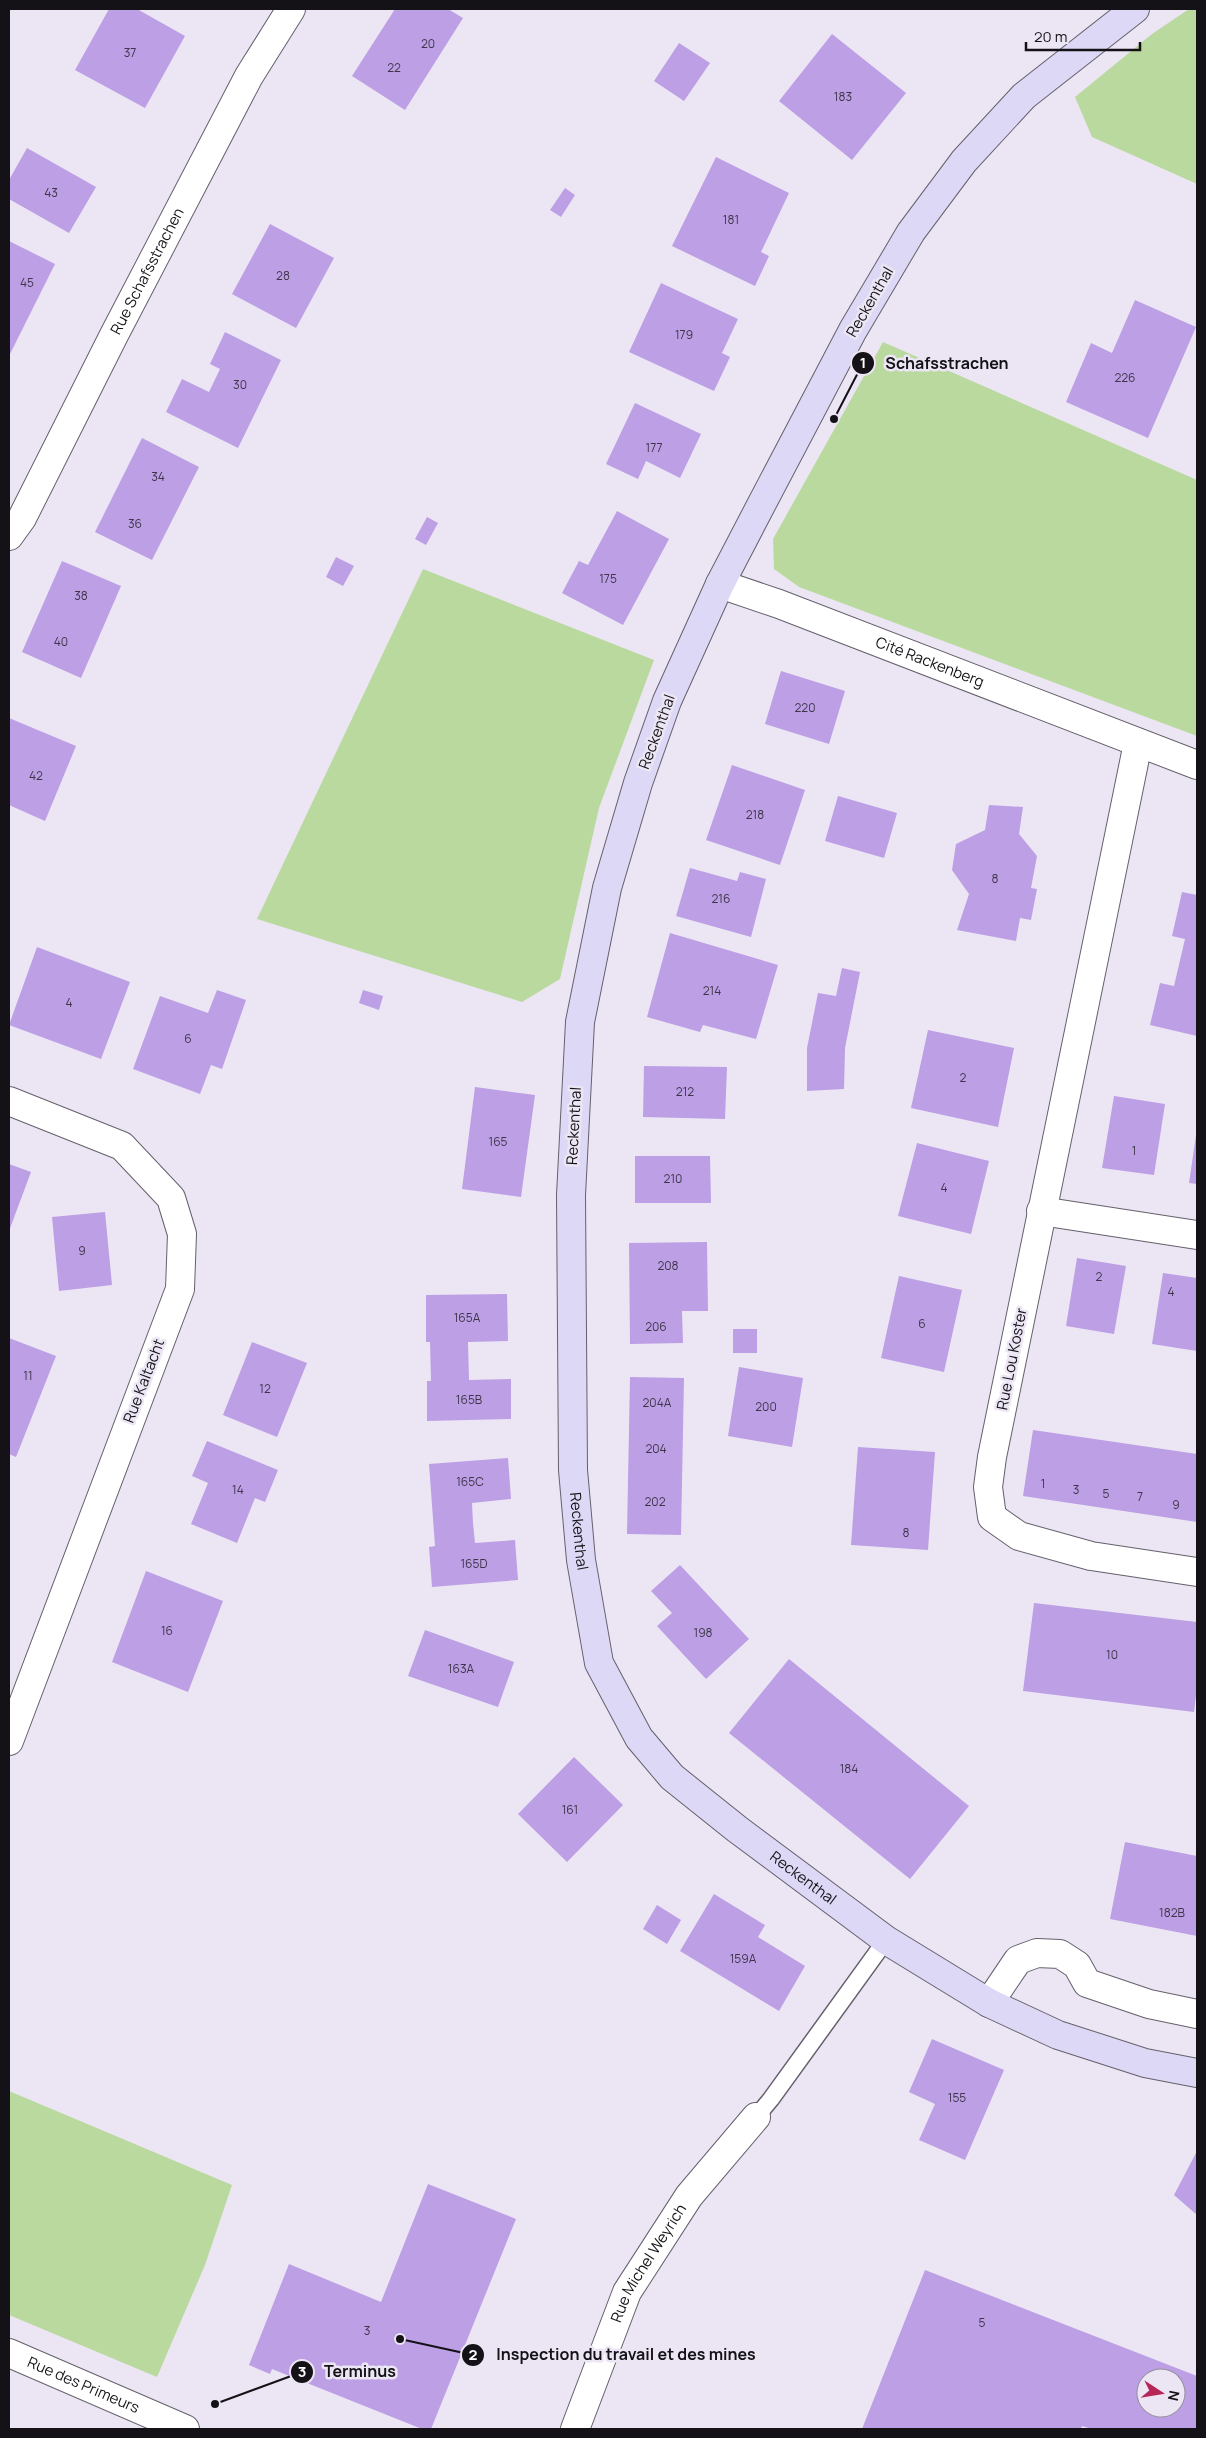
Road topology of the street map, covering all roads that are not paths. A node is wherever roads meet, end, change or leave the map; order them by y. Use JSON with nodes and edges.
{"nodes":[{"id":1,"x":291,"y":9,"type":"edge"},
{"id":2,"x":1135,"y":9,"type":"edge"},
{"id":3,"x":9,"y":536,"type":"edge"},
{"id":4,"x":720,"y":584,"type":"junction"},
{"id":5,"x":1138,"y":743,"type":"junction"},
{"id":6,"x":1197,"y":765,"type":"edge"},
{"id":7,"x":9,"y":1101,"type":"edge"},
{"id":8,"x":1041,"y":1211,"type":"junction"},
{"id":9,"x":1197,"y":1235,"type":"edge"},
{"id":10,"x":1197,"y":1572,"type":"edge"},
{"id":11,"x":9,"y":1741,"type":"edge"},
{"id":12,"x":886,"y":1940,"type":"junction"},
{"id":13,"x":989,"y":2002,"type":"junction"},
{"id":14,"x":1197,"y":2014,"type":"edge"},
{"id":15,"x":1197,"y":2073,"type":"edge"},
{"id":16,"x":756,"y":2117,"type":"joint"},
{"id":17,"x":9,"y":2353,"type":"edge"},
{"id":18,"x":185,"y":2429,"type":"edge"},
{"id":19,"x":575,"y":2429,"type":"edge"}],
"edges":[{"from":1,"to":3,"type":"street","name":"Rue Schafsstrachen"},
{"from":2,"to":4,"type":"main road","name":"Reckenthal"},
{"from":4,"to":5,"type":"street","name":"Cité Rackenberg"},
{"from":4,"to":12,"type":"main road","name":"Reckenthal"},
{"from":5,"to":6,"type":"street","name":"Cité Rackenberg"},
{"from":5,"to":8,"type":"street","name":"Rue Lou Koster"},
{"from":7,"to":11,"type":"street","name":"Rue Kaltacht"},
{"from":8,"to":9,"type":"street"},
{"from":8,"to":10,"type":"street","name":"Rue Lou Koster"},
{"from":12,"to":13,"type":"main road","name":"Reckenthal"},
{"from":12,"to":16,"type":"lane"},
{"from":13,"to":14,"type":"street"},
{"from":13,"to":15,"type":"main road","name":"Reckenthal"},
{"from":16,"to":19,"type":"street","name":"Rue Michel Weyrich"},
{"from":17,"to":18,"type":"street","name":"Rue des Primeurs"}]}
